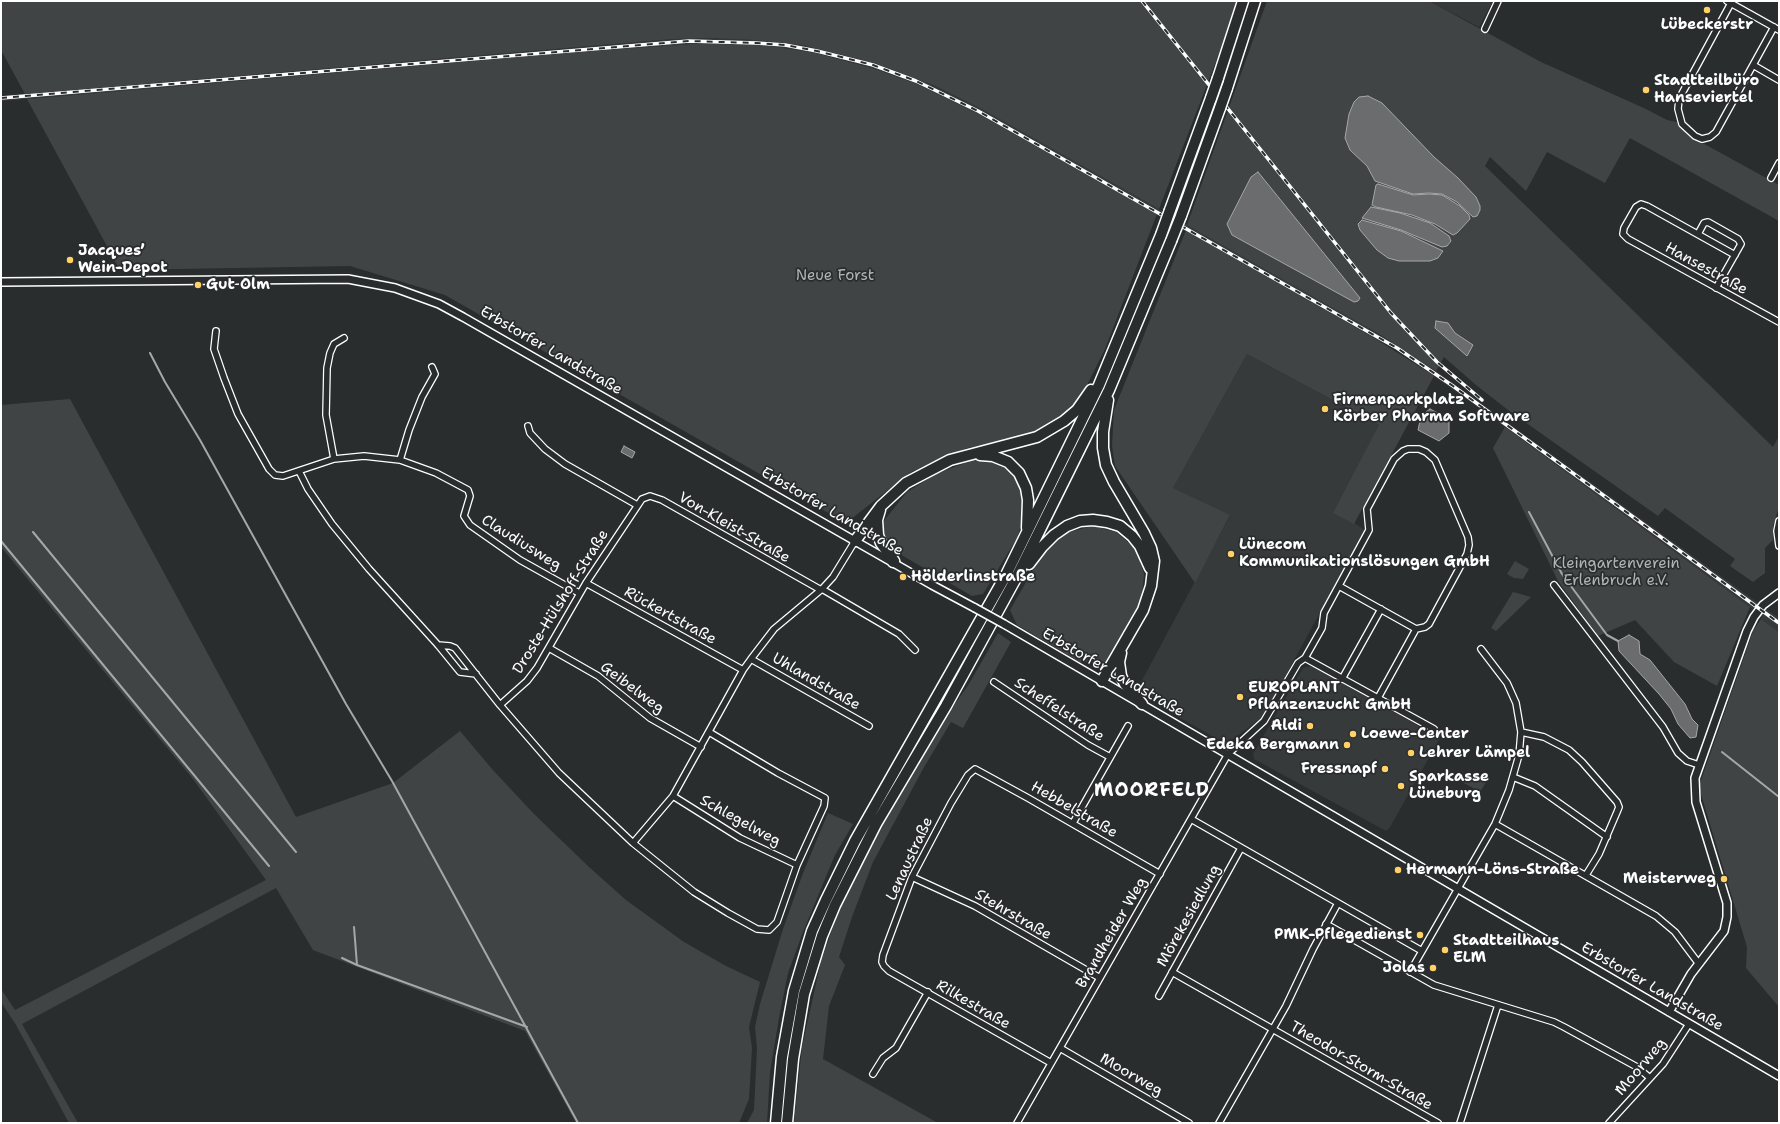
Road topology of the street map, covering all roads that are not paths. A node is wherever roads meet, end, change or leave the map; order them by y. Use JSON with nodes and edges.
{"nodes":[{"id":1,"x":1243,"y":1,"type":"edge"},
{"id":2,"x":1255,"y":1,"type":"edge"},
{"id":3,"x":1498,"y":1,"type":"edge"},
{"id":4,"x":1729,"y":2,"type":"edge"},
{"id":5,"x":1776,"y":28,"type":"edge"},
{"id":6,"x":1485,"y":29,"type":"dead end"},
{"id":7,"x":1753,"y":65,"type":"junction"},
{"id":8,"x":1779,"y":80,"type":"edge"},
{"id":9,"x":1779,"y":164,"type":"edge"},
{"id":10,"x":1771,"y":178,"type":"dead end"},
{"id":11,"x":1698,"y":234,"type":"junction"},
{"id":12,"x":1734,"y":255,"type":"junction"},
{"id":13,"x":1,"y":282,"type":"edge"},
{"id":14,"x":1716,"y":288,"type":"junction"},
{"id":15,"x":1779,"y":322,"type":"edge"},
{"id":16,"x":216,"y":331,"type":"dead end"},
{"id":17,"x":344,"y":338,"type":"dead end"},
{"id":18,"x":1113,"y":352,"type":"junction"},
{"id":19,"x":432,"y":367,"type":"dead end"},
{"id":20,"x":1109,"y":390,"type":"junction"},
{"id":21,"x":528,"y":426,"type":"dead end"},
{"id":22,"x":970,"y":454,"type":"junction"},
{"id":23,"x":334,"y":459,"type":"junction"},
{"id":24,"x":400,"y":460,"type":"junction"},
{"id":25,"x":299,"y":471,"type":"junction"},
{"id":26,"x":637,"y":505,"type":"junction"},
{"id":27,"x":881,"y":506,"type":"junction"},
{"id":28,"x":1779,"y":521,"type":"edge"},
{"id":29,"x":1026,"y":534,"type":"junction"},
{"id":30,"x":855,"y":541,"type":"junction"},
{"id":31,"x":1779,"y":546,"type":"edge"},
{"id":32,"x":893,"y":562,"type":"junction"},
{"id":33,"x":1152,"y":574,"type":"junction"},
{"id":34,"x":1016,"y":580,"type":"junction"},
{"id":35,"x":586,"y":582,"type":"junction"},
{"id":36,"x":1554,"y":585,"type":"dead end"},
{"id":37,"x":1339,"y":586,"type":"junction"},
{"id":38,"x":821,"y":590,"type":"junction"},
{"id":39,"x":579,"y":593,"type":"junction"},
{"id":40,"x":1779,"y":593,"type":"edge"},
{"id":41,"x":1381,"y":609,"type":"junction"},
{"id":42,"x":1416,"y":629,"type":"junction"},
{"id":43,"x":438,"y":645,"type":"junction"},
{"id":44,"x":549,"y":648,"type":"junction"},
{"id":45,"x":1122,"y":649,"type":"junction"},
{"id":46,"x":1481,"y":649,"type":"dead end"},
{"id":47,"x":915,"y":650,"type":"dead end"},
{"id":48,"x":1305,"y":658,"type":"junction"},
{"id":49,"x":751,"y":659,"type":"junction"},
{"id":50,"x":743,"y":670,"type":"junction"},
{"id":51,"x":476,"y":674,"type":"junction"},
{"id":52,"x":1342,"y":679,"type":"junction"},
{"id":53,"x":1102,"y":681,"type":"junction"},
{"id":54,"x":994,"y":682,"type":"dead end"},
{"id":55,"x":1378,"y":698,"type":"junction"},
{"id":56,"x":1142,"y":704,"type":"junction"},
{"id":57,"x":500,"y":705,"type":"junction"},
{"id":58,"x":868,"y":726,"type":"dead end"},
{"id":59,"x":1128,"y":726,"type":"dead end"},
{"id":60,"x":1434,"y":729,"type":"dead end"},
{"id":61,"x":709,"y":732,"type":"junction"},
{"id":62,"x":1521,"y":732,"type":"junction"},
{"id":63,"x":701,"y":747,"type":"junction"},
{"id":64,"x":1228,"y":754,"type":"junction"},
{"id":65,"x":1110,"y":757,"type":"junction"},
{"id":66,"x":1699,"y":765,"type":"junction"},
{"id":67,"x":975,"y":769,"type":"joint"},
{"id":68,"x":1513,"y":777,"type":"junction"},
{"id":69,"x":673,"y":796,"type":"junction"},
{"id":70,"x":1191,"y":819,"type":"junction"},
{"id":71,"x":1073,"y":823,"type":"junction"},
{"id":72,"x":1495,"y":824,"type":"junction"},
{"id":73,"x":1606,"y":837,"type":"junction"},
{"id":74,"x":633,"y":844,"type":"junction"},
{"id":75,"x":1241,"y":848,"type":"junction"},
{"id":76,"x":797,"y":865,"type":"junction"},
{"id":77,"x":1160,"y":874,"type":"junction"},
{"id":78,"x":1586,"y":875,"type":"junction"},
{"id":79,"x":912,"y":877,"type":"junction"},
{"id":80,"x":1457,"y":889,"type":"junction"},
{"id":81,"x":1338,"y":903,"type":"junction"},
{"id":82,"x":1326,"y":924,"type":"junction"},
{"id":83,"x":1422,"y":951,"type":"junction"},
{"id":84,"x":1699,"y":964,"type":"junction"},
{"id":85,"x":884,"y":966,"type":"joint"},
{"id":86,"x":1172,"y":972,"type":"junction"},
{"id":87,"x":1410,"y":972,"type":"junction"},
{"id":88,"x":1100,"y":978,"type":"junction"},
{"id":89,"x":928,"y":992,"type":"junction"},
{"id":90,"x":1159,"y":996,"type":"dead end"},
{"id":91,"x":1498,"y":1005,"type":"junction"},
{"id":92,"x":1668,"y":1012,"type":"junction"},
{"id":93,"x":1689,"y":1024,"type":"junction"},
{"id":94,"x":1273,"y":1029,"type":"junction"},
{"id":95,"x":1060,"y":1048,"type":"junction"},
{"id":96,"x":1052,"y":1063,"type":"junction"},
{"id":97,"x":873,"y":1074,"type":"dead end"},
{"id":98,"x":1779,"y":1076,"type":"edge"},
{"id":99,"x":1650,"y":1078,"type":"junction"},
{"id":100,"x":776,"y":1123,"type":"edge"},
{"id":101,"x":787,"y":1123,"type":"edge"},
{"id":102,"x":1017,"y":1123,"type":"edge"},
{"id":103,"x":1189,"y":1123,"type":"edge"},
{"id":104,"x":1219,"y":1123,"type":"edge"},
{"id":105,"x":1438,"y":1123,"type":"edge"},
{"id":106,"x":1460,"y":1123,"type":"edge"},
{"id":107,"x":1609,"y":1123,"type":"edge"}],
"edges":[{"from":1,"to":18,"type":"highway","bridge":true},
{"from":2,"to":20,"type":"highway","bridge":true},
{"from":3,"to":6,"type":"street"},
{"from":4,"to":5,"type":"street"},
{"from":4,"to":7,"type":"street"},
{"from":5,"to":7,"type":"street"},
{"from":7,"to":8,"type":"street"},
{"from":9,"to":10,"type":"street"},
{"from":11,"to":12,"type":"street"},
{"from":11,"to":12,"type":"street"},
{"from":11,"to":14,"type":"street","name":"Hansestraße"},
{"from":12,"to":14,"type":"street"},
{"from":13,"to":30,"type":"street","name":"Erbstorfer Landstraße"},
{"from":14,"to":15,"type":"street","name":"Hansestraße"},
{"from":16,"to":25,"type":"street","name":"Claudiusweg"},
{"from":17,"to":23,"type":"street"},
{"from":18,"to":22,"type":"highway"},
{"from":18,"to":29,"type":"highway"},
{"from":19,"to":24,"type":"street"},
{"from":20,"to":33,"type":"highway"},
{"from":20,"to":34,"type":"highway"},
{"from":21,"to":26,"type":"street"},
{"from":22,"to":27,"type":"highway"},
{"from":22,"to":29,"type":"highway"},
{"from":23,"to":24,"type":"street","name":"Claudiusweg"},
{"from":23,"to":25,"type":"street","name":"Claudiusweg"},
{"from":24,"to":39,"type":"street","name":"Claudiusweg"},
{"from":25,"to":43,"type":"street"},
{"from":26,"to":35,"type":"street","name":"Droste-Hülshoff-Straße"},
{"from":26,"to":38,"type":"street","name":"Von-Kleist-Straße"},
{"from":27,"to":30,"type":"highway"},
{"from":27,"to":32,"type":"highway"},
{"from":28,"to":31,"type":"street"},
{"from":29,"to":100,"type":"highway"},
{"from":30,"to":32,"type":"street","name":"Erbstorfer Landstraße"},
{"from":30,"to":38,"type":"street"},
{"from":32,"to":53,"type":"street","name":"Erbstorfer Landstraße","bridge":true},
{"from":33,"to":34,"type":"highway"},
{"from":33,"to":45,"type":"highway"},
{"from":34,"to":101,"type":"highway"},
{"from":35,"to":39,"type":"street","name":"Droste-Hülshoff-Straße"},
{"from":35,"to":50,"type":"street","name":"Rückertstraße"},
{"from":36,"to":66,"type":"street"},
{"from":37,"to":41,"type":"street"},
{"from":37,"to":42,"type":"street","name":"Brandheider Weg"},
{"from":37,"to":48,"type":"street","name":"Brandheider Weg"},
{"from":38,"to":47,"type":"street"},
{"from":38,"to":49,"type":"street"},
{"from":39,"to":44,"type":"street","name":"Droste-Hülshoff-Straße"},
{"from":40,"to":66,"type":"street"},
{"from":41,"to":42,"type":"street"},
{"from":41,"to":52,"type":"street"},
{"from":42,"to":55,"type":"street"},
{"from":43,"to":51,"type":"street"},
{"from":43,"to":51,"type":"street"},
{"from":44,"to":57,"type":"street","name":"Droste-Hülshoff-Straße"},
{"from":44,"to":63,"type":"street","name":"Geibelweg"},
{"from":45,"to":53,"type":"highway"},
{"from":45,"to":56,"type":"highway"},
{"from":46,"to":62,"type":"street"},
{"from":48,"to":52,"type":"street"},
{"from":48,"to":64,"type":"street","name":"Brandheider Weg"},
{"from":49,"to":50,"type":"street"},
{"from":49,"to":58,"type":"street","name":"Uhlandstraße"},
{"from":50,"to":61,"type":"street"},
{"from":51,"to":57,"type":"street"},
{"from":52,"to":55,"type":"street"},
{"from":53,"to":56,"type":"street","name":"Erbstorfer Landstraße"},
{"from":54,"to":65,"type":"street","name":"Scheffelstraße"},
{"from":55,"to":60,"type":"street"},
{"from":56,"to":64,"type":"street","name":"Erbstorfer Landstraße"},
{"from":57,"to":74,"type":"street"},
{"from":59,"to":65,"type":"street","name":"Scheffelstraße"},
{"from":61,"to":63,"type":"street"},
{"from":61,"to":76,"type":"street"},
{"from":62,"to":68,"type":"street"},
{"from":62,"to":73,"type":"street"},
{"from":63,"to":69,"type":"street"},
{"from":64,"to":70,"type":"street","name":"Brandheider Weg"},
{"from":64,"to":80,"type":"street","name":"Erbstorfer Landstraße"},
{"from":65,"to":71,"type":"street","name":"Scheffelstraße"},
{"from":66,"to":84,"type":"street"},
{"from":67,"to":71,"type":"street","name":"Hebbelstraße"},
{"from":67,"to":79,"type":"street","name":"Lenaustraße"},
{"from":68,"to":72,"type":"street"},
{"from":68,"to":73,"type":"street"},
{"from":69,"to":74,"type":"street"},
{"from":69,"to":76,"type":"street","name":"Schlegelweg"},
{"from":70,"to":75,"type":"street"},
{"from":70,"to":77,"type":"street","name":"Brandheider Weg"},
{"from":71,"to":77,"type":"street","name":"Hebbelstraße"},
{"from":72,"to":78,"type":"street"},
{"from":72,"to":80,"type":"street"},
{"from":73,"to":78,"type":"street"},
{"from":74,"to":76,"type":"street"},
{"from":75,"to":81,"type":"street"},
{"from":75,"to":86,"type":"street","name":"Mörekesiedlung"},
{"from":77,"to":88,"type":"street","name":"Brandheider Weg"},
{"from":78,"to":84,"type":"street"},
{"from":79,"to":85,"type":"street","name":"Lenaustraße"},
{"from":79,"to":88,"type":"street","name":"Stehrstraße"},
{"from":80,"to":83,"type":"street"},
{"from":80,"to":92,"type":"street","name":"Erbstorfer Landstraße"},
{"from":81,"to":82,"type":"street"},
{"from":81,"to":83,"type":"street"},
{"from":82,"to":87,"type":"street"},
{"from":82,"to":94,"type":"street"},
{"from":83,"to":87,"type":"street"},
{"from":84,"to":92,"type":"street"},
{"from":85,"to":89,"type":"street","name":"Rilkestraße"},
{"from":86,"to":90,"type":"street","name":"Mörekesiedlung"},
{"from":86,"to":94,"type":"street","name":"Theodor-Storm-Straße"},
{"from":87,"to":91,"type":"street"},
{"from":88,"to":95,"type":"street","name":"Brandheider Weg"},
{"from":89,"to":96,"type":"street","name":"Rilkestraße"},
{"from":89,"to":97,"type":"street"},
{"from":91,"to":99,"type":"street"},
{"from":91,"to":106,"type":"street"},
{"from":92,"to":93,"type":"street","name":"Erbstorfer Landstraße"},
{"from":93,"to":98,"type":"street","name":"Erbstorfer Landstraße"},
{"from":93,"to":99,"type":"street","name":"Moorweg"},
{"from":94,"to":104,"type":"street","name":"Theodor-Storm-Straße"},
{"from":94,"to":105,"type":"street","name":"Theodor-Storm-Straße"},
{"from":95,"to":96,"type":"street","name":"Brandheider Weg"},
{"from":95,"to":103,"type":"street","name":"Moorweg"},
{"from":96,"to":102,"type":"street","name":"Brandheider Weg"},
{"from":99,"to":107,"type":"street","name":"Moorweg"}]}
